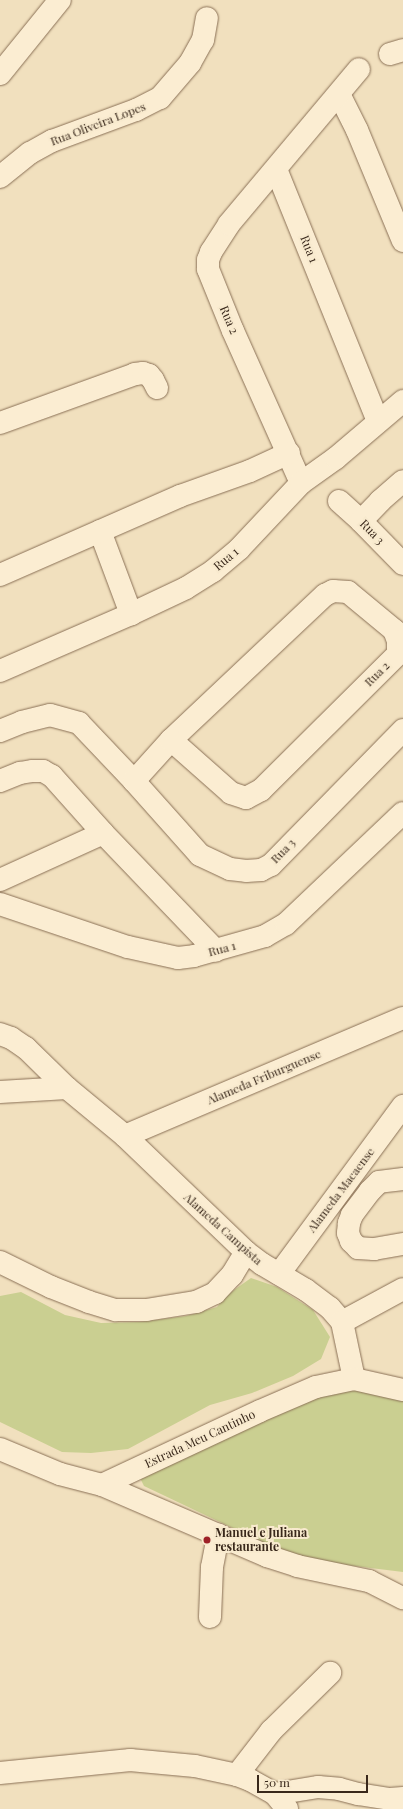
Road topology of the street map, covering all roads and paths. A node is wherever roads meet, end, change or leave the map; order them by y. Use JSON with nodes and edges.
{"nodes":[{"id":1,"x":60,"y":0,"type":"edge"},
{"id":2,"x":207,"y":18,"type":"dead end"},
{"id":3,"x":359,"y":69,"type":"dead end"},
{"id":4,"x":0,"y":74,"type":"edge"},
{"id":5,"x":339,"y":94,"type":"junction"},
{"id":6,"x":276,"y":169,"type":"junction"},
{"id":7,"x":0,"y":178,"type":"edge"},
{"id":8,"x":403,"y":241,"type":"edge"},
{"id":9,"x":157,"y":388,"type":"dead end"},
{"id":10,"x":403,"y":401,"type":"edge"},
{"id":11,"x":378,"y":420,"type":"junction"},
{"id":12,"x":0,"y":423,"type":"edge"},
{"id":13,"x":289,"y":453,"type":"junction"},
{"id":14,"x":301,"y":483,"type":"junction"},
{"id":15,"x":402,"y":485,"type":"edge"},
{"id":16,"x":339,"y":502,"type":"dead end"},
{"id":17,"x":361,"y":521,"type":"junction"},
{"id":18,"x":100,"y":531,"type":"junction"},
{"id":19,"x":403,"y":564,"type":"edge"},
{"id":20,"x":0,"y":575,"type":"edge"},
{"id":21,"x":131,"y":614,"type":"junction"},
{"id":22,"x":0,"y":671,"type":"edge"},
{"id":23,"x":403,"y":730,"type":"edge"},
{"id":24,"x":0,"y":731,"type":"edge"},
{"id":25,"x":171,"y":740,"type":"junction"},
{"id":26,"x":0,"y":781,"type":"edge"},
{"id":27,"x":134,"y":781,"type":"junction"},
{"id":28,"x":403,"y":813,"type":"edge"},
{"id":29,"x":103,"y":833,"type":"junction"},
{"id":30,"x":0,"y":880,"type":"edge"},
{"id":31,"x":0,"y":904,"type":"edge"},
{"id":32,"x":216,"y":951,"type":"junction"},
{"id":33,"x":403,"y":1018,"type":"edge"},
{"id":34,"x":0,"y":1034,"type":"edge"},
{"id":35,"x":67,"y":1088,"type":"junction"},
{"id":36,"x":0,"y":1092,"type":"edge"},
{"id":37,"x":403,"y":1106,"type":"edge"},
{"id":38,"x":125,"y":1136,"type":"junction"},
{"id":39,"x":358,"y":1167,"type":"junction"},
{"id":40,"x":403,"y":1179,"type":"edge"},
{"id":41,"x":379,"y":1182,"type":"junction"},
{"id":42,"x":403,"y":1244,"type":"edge"},
{"id":43,"x":246,"y":1252,"type":"junction"},
{"id":44,"x":0,"y":1262,"type":"edge"},
{"id":45,"x":279,"y":1274,"type":"junction"},
{"id":46,"x":403,"y":1289,"type":"edge"},
{"id":47,"x":342,"y":1322,"type":"junction"},
{"id":48,"x":354,"y":1380,"type":"junction"},
{"id":49,"x":403,"y":1390,"type":"edge"},
{"id":50,"x":0,"y":1449,"type":"edge"},
{"id":51,"x":102,"y":1486,"type":"junction"},
{"id":52,"x":218,"y":1535,"type":"junction"},
{"id":53,"x":403,"y":1598,"type":"edge"},
{"id":54,"x":210,"y":1617,"type":"dead end"},
{"id":55,"x":330,"y":1673,"type":"dead end"},
{"id":56,"x":0,"y":1773,"type":"edge"},
{"id":57,"x":237,"y":1775,"type":"junction"},
{"id":58,"x":403,"y":1798,"type":"edge"},
{"id":59,"x":281,"y":1802,"type":"edge"}],
"edges":[{"from":1,"to":4,"type":"street"},
{"from":2,"to":7,"type":"street","name":"Rua Oliveira Lopes"},
{"from":3,"to":5,"type":"street"},
{"from":5,"to":6,"type":"street"},
{"from":5,"to":8,"type":"street"},
{"from":6,"to":11,"type":"street","name":"Rua 1"},
{"from":6,"to":13,"type":"street","name":"Rua 2"},
{"from":9,"to":12,"type":"street"},
{"from":10,"to":11,"type":"street","name":"Rua 1"},
{"from":11,"to":14,"type":"street","name":"Rua 1"},
{"from":13,"to":14,"type":"street","name":"Rua 2"},
{"from":13,"to":18,"type":"street"},
{"from":14,"to":21,"type":"street","name":"Rua 1"},
{"from":15,"to":17,"type":"street"},
{"from":16,"to":17,"type":"street","name":"Rua 3"},
{"from":17,"to":19,"type":"street","name":"Rua 3"},
{"from":18,"to":20,"type":"street"},
{"from":18,"to":21,"type":"street"},
{"from":21,"to":22,"type":"street","name":"Rua 1"},
{"from":23,"to":27,"type":"street","name":"Rua 3"},
{"from":24,"to":27,"type":"street"},
{"from":25,"to":25,"type":"street","name":"Rua 2"},
{"from":25,"to":27,"type":"street","name":"Rua 2"},
{"from":26,"to":29,"type":"street"},
{"from":28,"to":32,"type":"street","name":"Rua 1"},
{"from":29,"to":30,"type":"street"},
{"from":29,"to":32,"type":"street"},
{"from":31,"to":32,"type":"street","name":"Rua 1"},
{"from":33,"to":38,"type":"street","name":"Alameda Friburguense"},
{"from":34,"to":35,"type":"street","name":"Alameda Campista"},
{"from":35,"to":36,"type":"street"},
{"from":35,"to":38,"type":"street","name":"Alameda Campista"},
{"from":37,"to":39,"type":"street","name":"Alameda Macaense"},
{"from":38,"to":43,"type":"street","name":"Alameda Campista"},
{"from":39,"to":41,"type":"street"},
{"from":39,"to":45,"type":"street","name":"Alameda Macaense"},
{"from":40,"to":41,"type":"street"},
{"from":41,"to":42,"type":"street"},
{"from":43,"to":44,"type":"street"},
{"from":43,"to":45,"type":"street","name":"Alameda Campista"},
{"from":45,"to":47,"type":"street","name":"Alameda Campista"},
{"from":46,"to":47,"type":"street"},
{"from":47,"to":48,"type":"street","name":"Alameda Campista"},
{"from":48,"to":49,"type":"street","name":"Estrada Meu Cantinho"},
{"from":48,"to":51,"type":"street","name":"Estrada Meu Cantinho"},
{"from":50,"to":51,"type":"street"},
{"from":51,"to":52,"type":"street"},
{"from":52,"to":53,"type":"street"},
{"from":52,"to":54,"type":"street"},
{"from":55,"to":57,"type":"street"},
{"from":56,"to":57,"type":"street"},
{"from":57,"to":59,"type":"street"},
{"from":58,"to":59,"type":"street"}]}
